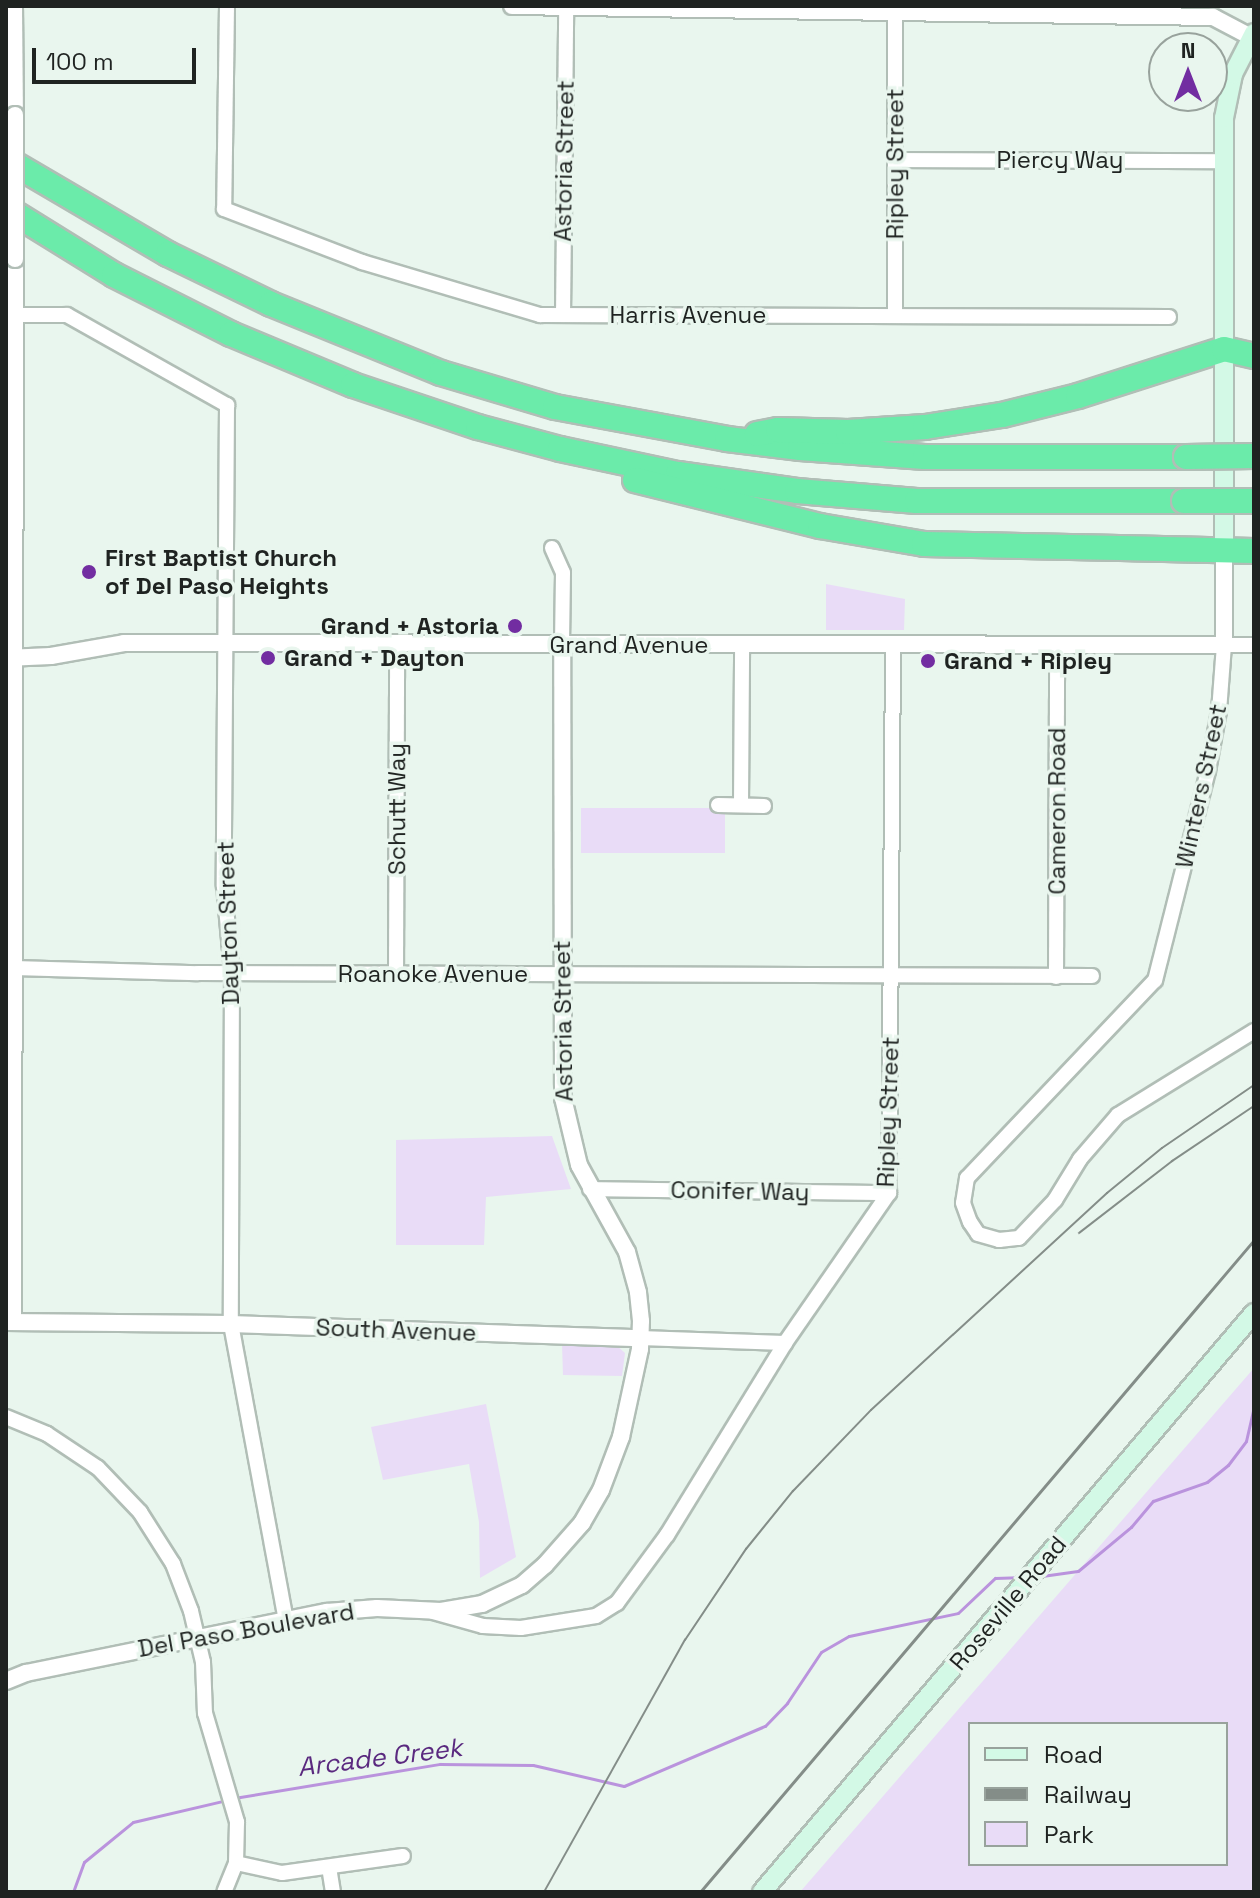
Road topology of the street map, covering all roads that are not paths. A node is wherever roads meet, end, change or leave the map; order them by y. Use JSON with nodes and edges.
{"nodes":[{"id":1,"x":14,"y":6,"type":"edge"},
{"id":2,"x":227,"y":6,"type":"edge"},
{"id":3,"x":512,"y":6,"type":"edge"},
{"id":4,"x":566,"y":7,"type":"edge"},
{"id":5,"x":677,"y":8,"type":"edge"},
{"id":6,"x":1013,"y":10,"type":"edge"},
{"id":7,"x":895,"y":12,"type":"junction"},
{"id":8,"x":1252,"y":35,"type":"edge"},
{"id":9,"x":6,"y":159,"type":"edge"},
{"id":10,"x":895,"y":160,"type":"junction"},
{"id":11,"x":1224,"y":161,"type":"junction"},
{"id":12,"x":6,"y":208,"type":"edge"},
{"id":13,"x":563,"y":315,"type":"junction"},
{"id":14,"x":895,"y":315,"type":"junction"},
{"id":15,"x":1169,"y":317,"type":"dead end"},
{"id":16,"x":12,"y":324,"type":"edge"},
{"id":17,"x":1224,"y":349,"type":"junction"},
{"id":18,"x":1254,"y":356,"type":"edge"},
{"id":19,"x":478,"y":427,"type":"junction"},
{"id":20,"x":727,"y":439,"type":"junction"},
{"id":21,"x":1254,"y":456,"type":"edge"},
{"id":22,"x":1254,"y":501,"type":"edge"},
{"id":23,"x":552,"y":548,"type":"dead end"},
{"id":24,"x":1254,"y":551,"type":"edge"},
{"id":25,"x":1224,"y":553,"type":"junction"},
{"id":26,"x":226,"y":645,"type":"junction"},
{"id":27,"x":397,"y":645,"type":"junction"},
{"id":28,"x":562,"y":645,"type":"junction"},
{"id":29,"x":742,"y":645,"type":"junction"},
{"id":30,"x":893,"y":645,"type":"junction"},
{"id":31,"x":1057,"y":645,"type":"junction"},
{"id":32,"x":1224,"y":645,"type":"junction"},
{"id":33,"x":1254,"y":645,"type":"edge"},
{"id":34,"x":10,"y":658,"type":"edge"},
{"id":35,"x":718,"y":805,"type":"dead end"},
{"id":36,"x":741,"y":805,"type":"junction"},
{"id":37,"x":764,"y":806,"type":"dead end"},
{"id":38,"x":14,"y":968,"type":"junction"},
{"id":39,"x":232,"y":973,"type":"junction"},
{"id":40,"x":396,"y":974,"type":"junction"},
{"id":41,"x":562,"y":975,"type":"junction"},
{"id":42,"x":891,"y":976,"type":"junction"},
{"id":43,"x":1092,"y":976,"type":"dead end"},
{"id":44,"x":1056,"y":977,"type":"junction"},
{"id":45,"x":10,"y":988,"type":"edge"},
{"id":46,"x":1254,"y":1031,"type":"edge"},
{"id":47,"x":590,"y":1189,"type":"junction"},
{"id":48,"x":889,"y":1193,"type":"junction"},
{"id":49,"x":1254,"y":1313,"type":"edge"},
{"id":50,"x":10,"y":1322,"type":"edge"},
{"id":51,"x":231,"y":1324,"type":"junction"},
{"id":52,"x":640,"y":1338,"type":"junction"},
{"id":53,"x":785,"y":1343,"type":"junction"},
{"id":54,"x":6,"y":1417,"type":"edge"},
{"id":55,"x":622,"y":1596,"type":"joint"},
{"id":56,"x":428,"y":1611,"type":"junction"},
{"id":57,"x":286,"y":1620,"type":"junction"},
{"id":58,"x":197,"y":1638,"type":"junction"},
{"id":59,"x":6,"y":1681,"type":"edge"},
{"id":60,"x":403,"y":1856,"type":"dead end"},
{"id":61,"x":236,"y":1863,"type":"junction"},
{"id":62,"x":329,"y":1867,"type":"junction"},
{"id":63,"x":224,"y":1892,"type":"edge"},
{"id":64,"x":333,"y":1892,"type":"edge"},
{"id":65,"x":762,"y":1892,"type":"edge"}],
"edges":[{"from":1,"to":16,"type":"street","bridge":true},
{"from":2,"to":13,"type":"street","name":"Harris Avenue"},
{"from":3,"to":4,"type":"street"},
{"from":4,"to":5,"type":"street"},
{"from":4,"to":13,"type":"street","name":"Astoria Street"},
{"from":5,"to":7,"type":"street"},
{"from":6,"to":7,"type":"street"},
{"from":6,"to":8,"type":"street"},
{"from":7,"to":10,"type":"street","name":"Ripley Street"},
{"from":8,"to":11,"type":"main road","name":"Winters Street"},
{"from":9,"to":20,"type":"highway"},
{"from":10,"to":11,"type":"street","name":"Piercy Way"},
{"from":10,"to":14,"type":"street","name":"Ripley Street"},
{"from":11,"to":17,"type":"main road","name":"Winters Street"},
{"from":12,"to":19,"type":"highway"},
{"from":13,"to":14,"type":"street","name":"Harris Avenue"},
{"from":14,"to":15,"type":"street","name":"Harris Avenue"},
{"from":16,"to":26,"type":"street","name":"Dayton Street"},
{"from":16,"to":34,"type":"street"},
{"from":17,"to":18,"type":"highway"},
{"from":17,"to":20,"type":"highway"},
{"from":17,"to":25,"type":"main road","name":"Winters Street"},
{"from":19,"to":22,"type":"highway","bridge":true},
{"from":19,"to":25,"type":"highway"},
{"from":20,"to":21,"type":"highway","bridge":true},
{"from":23,"to":28,"type":"street","name":"Astoria Street"},
{"from":24,"to":25,"type":"highway"},
{"from":25,"to":32,"type":"street","name":"Winters Street"},
{"from":26,"to":27,"type":"street","name":"Grand Avenue"},
{"from":26,"to":34,"type":"street","name":"Grand Avenue"},
{"from":26,"to":39,"type":"street","name":"Dayton Street"},
{"from":27,"to":28,"type":"street","name":"Grand Avenue"},
{"from":27,"to":40,"type":"street","name":"Schutt Way"},
{"from":28,"to":29,"type":"street","name":"Grand Avenue"},
{"from":28,"to":41,"type":"street","name":"Astoria Street"},
{"from":29,"to":30,"type":"street","name":"Grand Avenue"},
{"from":29,"to":36,"type":"street"},
{"from":30,"to":31,"type":"street","name":"Grand Avenue"},
{"from":30,"to":42,"type":"street","name":"Ripley Street"},
{"from":31,"to":32,"type":"street","name":"Grand Avenue"},
{"from":31,"to":44,"type":"street","name":"Cameron Road"},
{"from":32,"to":33,"type":"street","name":"Grand Avenue"},
{"from":32,"to":46,"type":"street","name":"Winters Street"},
{"from":34,"to":38,"type":"street"},
{"from":35,"to":36,"type":"street"},
{"from":36,"to":37,"type":"street"},
{"from":38,"to":39,"type":"street","name":"Roanoke Avenue"},
{"from":38,"to":45,"type":"street"},
{"from":39,"to":40,"type":"street","name":"Roanoke Avenue"},
{"from":39,"to":51,"type":"street","name":"Dayton Street"},
{"from":40,"to":41,"type":"street","name":"Roanoke Avenue"},
{"from":41,"to":42,"type":"street","name":"Roanoke Avenue"},
{"from":41,"to":47,"type":"street","name":"Astoria Street"},
{"from":42,"to":44,"type":"street","name":"Roanoke Avenue"},
{"from":42,"to":48,"type":"street","name":"Ripley Street"},
{"from":43,"to":44,"type":"street","name":"Roanoke Avenue"},
{"from":45,"to":50,"type":"street"},
{"from":47,"to":48,"type":"street","name":"Conifer Way"},
{"from":47,"to":52,"type":"street","name":"Astoria Street"},
{"from":48,"to":53,"type":"street","name":"Ripley Street"},
{"from":49,"to":65,"type":"main road","name":"Roseville Road"},
{"from":50,"to":51,"type":"street","name":"South Avenue"},
{"from":51,"to":52,"type":"street","name":"South Avenue"},
{"from":51,"to":57,"type":"street","name":"Dayton Street"},
{"from":52,"to":53,"type":"street","name":"South Avenue"},
{"from":52,"to":56,"type":"street","name":"Astoria Street"},
{"from":53,"to":55,"type":"street","name":"Ripley Street"},
{"from":54,"to":58,"type":"street"},
{"from":55,"to":56,"type":"street","name":"Del Paso Boulevard"},
{"from":56,"to":57,"type":"street","name":"Del Paso Boulevard"},
{"from":57,"to":58,"type":"street","name":"Del Paso Boulevard"},
{"from":58,"to":59,"type":"street","name":"Del Paso Boulevard"},
{"from":58,"to":61,"type":"street"},
{"from":60,"to":62,"type":"street"},
{"from":61,"to":62,"type":"street"},
{"from":61,"to":63,"type":"street"},
{"from":62,"to":64,"type":"street"}]}
